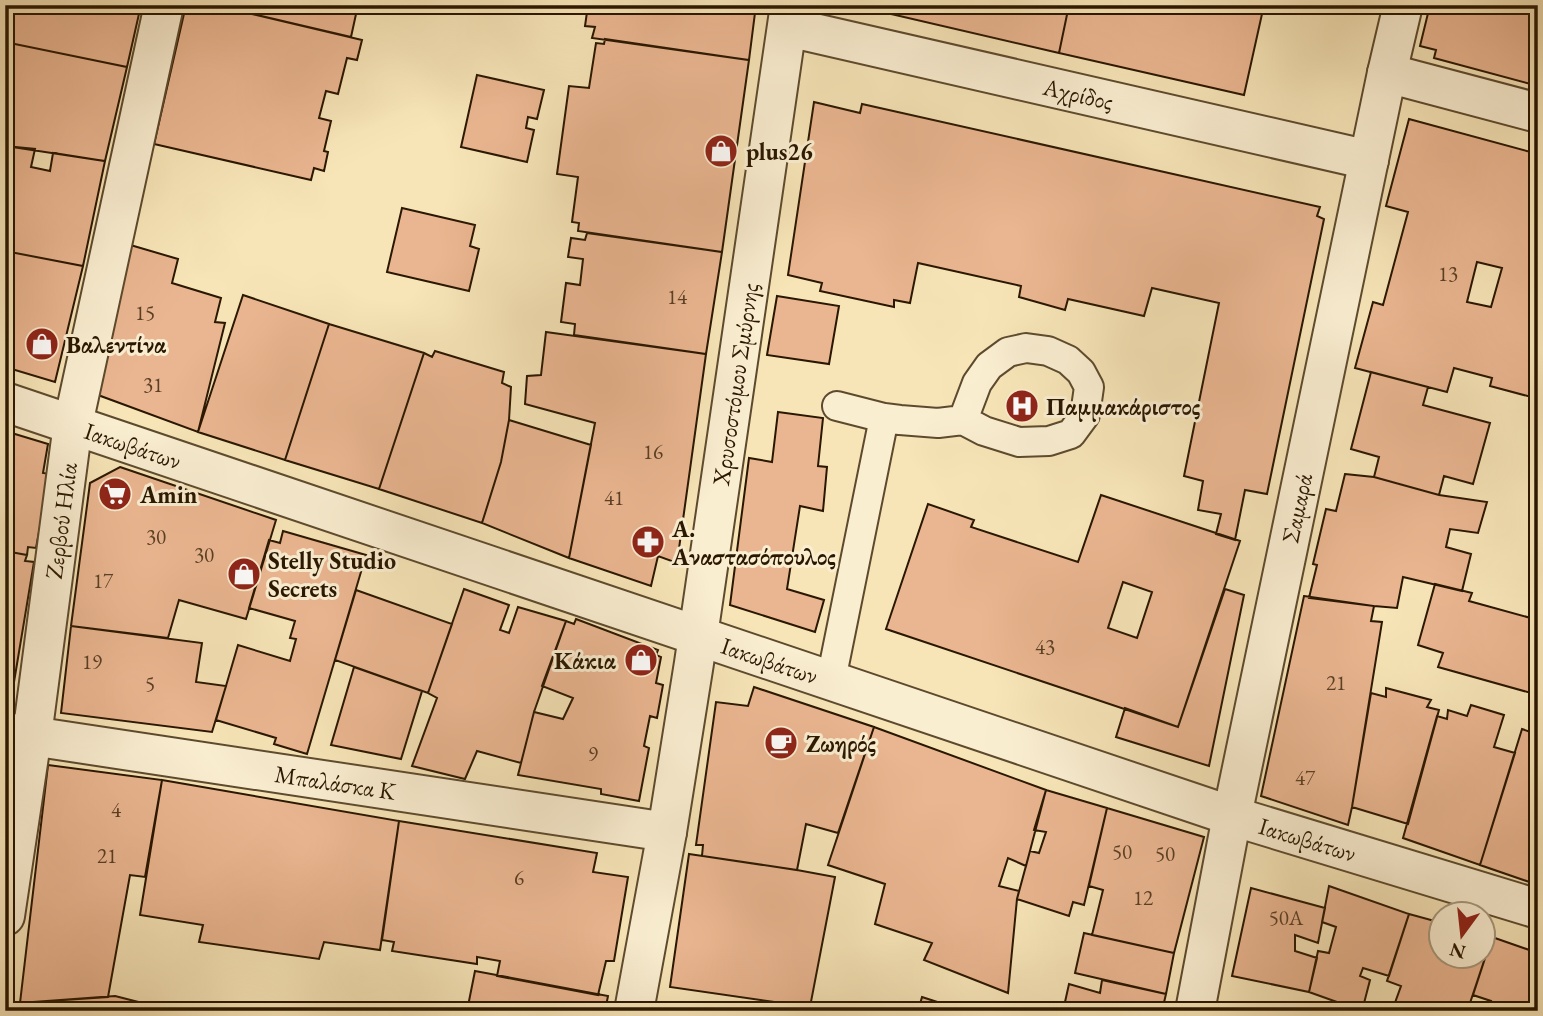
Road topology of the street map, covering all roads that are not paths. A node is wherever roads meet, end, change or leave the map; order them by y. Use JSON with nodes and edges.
{"nodes":[{"id":1,"x":164,"y":5,"type":"edge"},
{"id":2,"x":1403,"y":5,"type":"edge"},
{"id":3,"x":789,"y":16,"type":"edge"},
{"id":4,"x":1387,"y":73,"type":"junction"},
{"id":5,"x":1538,"y":113,"type":"edge"},
{"id":6,"x":1369,"y":160,"type":"junction"},
{"id":7,"x":5,"y":402,"type":"edge"},
{"id":8,"x":837,"y":405,"type":"dead end"},
{"id":9,"x":884,"y":418,"type":"junction"},
{"id":10,"x":963,"y":420,"type":"dead end"},
{"id":11,"x":73,"y":424,"type":"junction"},
{"id":12,"x":698,"y":636,"type":"junction"},
{"id":13,"x":831,"y":680,"type":"junction"},
{"id":14,"x":19,"y":734,"type":"edge"},
{"id":15,"x":1232,"y":816,"type":"junction"},
{"id":16,"x":667,"y":832,"type":"junction"},
{"id":17,"x":1538,"y":909,"type":"edge"},
{"id":18,"x":5,"y":916,"type":"edge"},
{"id":19,"x":634,"y":1011,"type":"edge"},
{"id":20,"x":1195,"y":1011,"type":"edge"}],
"edges":[{"from":1,"to":11,"type":"street","name":"Ζερβού Ηλία"},
{"from":2,"to":4,"type":"street","name":"Σαμαρά"},
{"from":3,"to":6,"type":"street","name":"Αχρίδος"},
{"from":3,"to":12,"type":"street","name":"Χρυσοστόμου Σμύρνης"},
{"from":4,"to":5,"type":"street"},
{"from":4,"to":6,"type":"street","name":"Σαμαρά"},
{"from":6,"to":15,"type":"street","name":"Σαμαρά"},
{"from":7,"to":11,"type":"street","name":"Ιακωβάτων"},
{"from":8,"to":9,"type":"lane"},
{"from":9,"to":10,"type":"lane"},
{"from":9,"to":13,"type":"lane"},
{"from":11,"to":12,"type":"street","name":"Ιακωβάτων"},
{"from":11,"to":14,"type":"street","name":"Ζερβού Ηλία"},
{"from":12,"to":13,"type":"street","name":"Ιακωβάτων"},
{"from":12,"to":16,"type":"street","name":"Χρυσοστόμου Σμύρνης"},
{"from":13,"to":15,"type":"street","name":"Ιακωβάτων"},
{"from":14,"to":16,"type":"street","name":"Μπαλάσκα Κ"},
{"from":14,"to":18,"type":"street","name":"Ζερβού Ηλία"},
{"from":15,"to":17,"type":"street","name":"Ιακωβάτων"},
{"from":15,"to":20,"type":"street","name":"Σαμαρά"},
{"from":16,"to":19,"type":"street","name":"Χρυσοστόμου Σμύρνης"}]}
